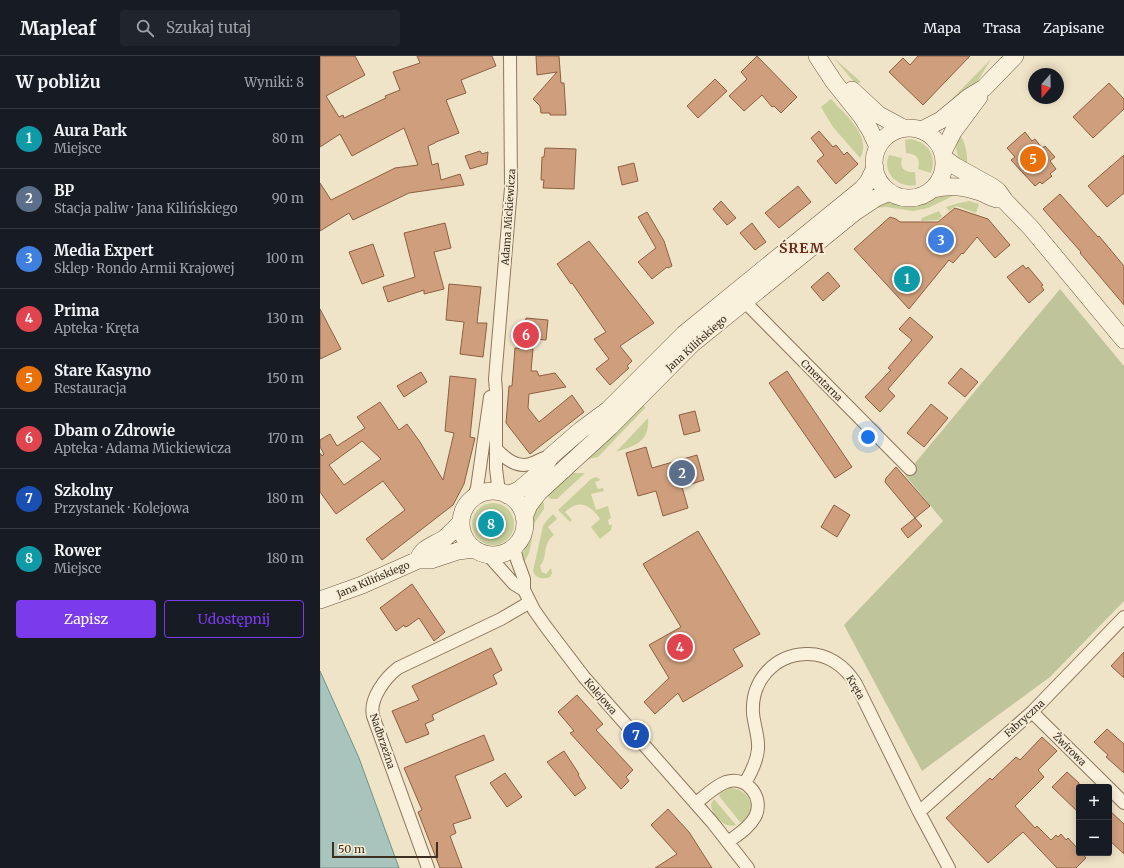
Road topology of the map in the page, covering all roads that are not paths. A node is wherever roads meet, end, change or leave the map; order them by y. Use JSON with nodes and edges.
{"nodes":[{"id":1,"x":510,"y":56,"type":"edge"},
{"id":2,"x":1015,"y":56,"type":"edge"},
{"id":3,"x":821,"y":60,"type":"edge"},
{"id":4,"x":984,"y":88,"type":"junction"},
{"id":5,"x":903,"y":128,"type":"junction"},
{"id":6,"x":922,"y":130,"type":"junction"},
{"id":7,"x":878,"y":147,"type":"junction"},
{"id":8,"x":944,"y":155,"type":"junction"},
{"id":9,"x":875,"y":168,"type":"junction"},
{"id":10,"x":933,"y":189,"type":"junction"},
{"id":11,"x":890,"y":192,"type":"junction"},
{"id":12,"x":1005,"y":201,"type":"junction"},
{"id":13,"x":742,"y":294,"type":"junction"},
{"id":14,"x":1124,"y":340,"type":"edge"},
{"id":15,"x":495,"y":379,"type":"junction"},
{"id":16,"x":496,"y":449,"type":"junction"},
{"id":17,"x":551,"y":456,"type":"junction"},
{"id":18,"x":910,"y":469,"type":"dead end"},
{"id":19,"x":503,"y":494,"type":"junction"},
{"id":20,"x":473,"y":498,"type":"junction"},
{"id":21,"x":524,"y":517,"type":"junction"},
{"id":22,"x":461,"y":522,"type":"junction"},
{"id":23,"x":514,"y":547,"type":"junction"},
{"id":24,"x":481,"y":552,"type":"junction"},
{"id":25,"x":418,"y":560,"type":"junction"},
{"id":26,"x":524,"y":590,"type":"junction"},
{"id":27,"x":324,"y":599,"type":"edge"},
{"id":28,"x":530,"y":602,"type":"junction"},
{"id":29,"x":1124,"y":617,"type":"edge"},
{"id":30,"x":1032,"y":712,"type":"junction"},
{"id":31,"x":745,"y":783,"type":"junction"},
{"id":32,"x":1104,"y":784,"type":"edge"},
{"id":33,"x":1112,"y":792,"type":"edge"},
{"id":34,"x":696,"y":803,"type":"junction"},
{"id":35,"x":1124,"y":803,"type":"edge"},
{"id":36,"x":919,"y":812,"type":"junction"},
{"id":37,"x":728,"y":842,"type":"junction"},
{"id":38,"x":428,"y":868,"type":"edge"},
{"id":39,"x":748,"y":868,"type":"edge"},
{"id":40,"x":949,"y":868,"type":"edge"}],
"edges":[{"from":1,"to":15,"type":"street","name":"Adama Mickiewicza"},
{"from":2,"to":4,"type":"street"},
{"from":3,"to":5,"type":"street"},
{"from":3,"to":7,"type":"street"},
{"from":4,"to":6,"type":"street"},
{"from":4,"to":8,"type":"street"},
{"from":5,"to":6,"type":"street"},
{"from":5,"to":7,"type":"street"},
{"from":6,"to":8,"type":"street"},
{"from":7,"to":9,"type":"street"},
{"from":8,"to":10,"type":"street"},
{"from":8,"to":12,"type":"street"},
{"from":9,"to":11,"type":"street"},
{"from":9,"to":13,"type":"street","name":"Jana Kilińskiego"},
{"from":10,"to":11,"type":"street"},
{"from":10,"to":12,"type":"street"},
{"from":11,"to":13,"type":"street","name":"Jana Kilińskiego"},
{"from":12,"to":14,"type":"street"},
{"from":13,"to":17,"type":"street","name":"Jana Kilińskiego"},
{"from":13,"to":18,"type":"street","name":"Cmentarna"},
{"from":13,"to":21,"type":"street","name":"Jana Kilińskiego"},
{"from":15,"to":16,"type":"street","name":"Adama Mickiewicza"},
{"from":15,"to":20,"type":"street","name":"Adama Mickiewicza"},
{"from":16,"to":17,"type":"street","name":"Jana Kilińskiego"},
{"from":16,"to":19,"type":"street","name":"Adama Mickiewicza"},
{"from":17,"to":19,"type":"street","name":"Jana Kilińskiego"},
{"from":19,"to":20,"type":"street"},
{"from":19,"to":21,"type":"street"},
{"from":20,"to":22,"type":"street"},
{"from":21,"to":23,"type":"street"},
{"from":22,"to":24,"type":"street"},
{"from":22,"to":25,"type":"street","name":"Jana Kilińskiego"},
{"from":23,"to":24,"type":"street"},
{"from":23,"to":26,"type":"street","name":"Kolejowa"},
{"from":24,"to":25,"type":"street","name":"Jana Kilińskiego"},
{"from":24,"to":26,"type":"street","name":"Kolejowa"},
{"from":25,"to":27,"type":"street","name":"Jana Kilińskiego"},
{"from":26,"to":28,"type":"street","name":"Kolejowa"},
{"from":28,"to":34,"type":"street","name":"Kolejowa"},
{"from":28,"to":38,"type":"street","name":"Nadbrzeżna"},
{"from":29,"to":30,"type":"street","name":"Fabryczna"},
{"from":30,"to":32,"type":"street","name":"Żwirowa"},
{"from":30,"to":36,"type":"street","name":"Fabryczna"},
{"from":31,"to":34,"type":"street"},
{"from":31,"to":36,"type":"street","name":"Kręta"},
{"from":31,"to":37,"type":"street"},
{"from":33,"to":35,"type":"street","name":"Żwirowa"},
{"from":34,"to":37,"type":"street","name":"Kolejowa"},
{"from":36,"to":40,"type":"street","name":"Kręta"},
{"from":37,"to":39,"type":"street","name":"Kolejowa"}]}
